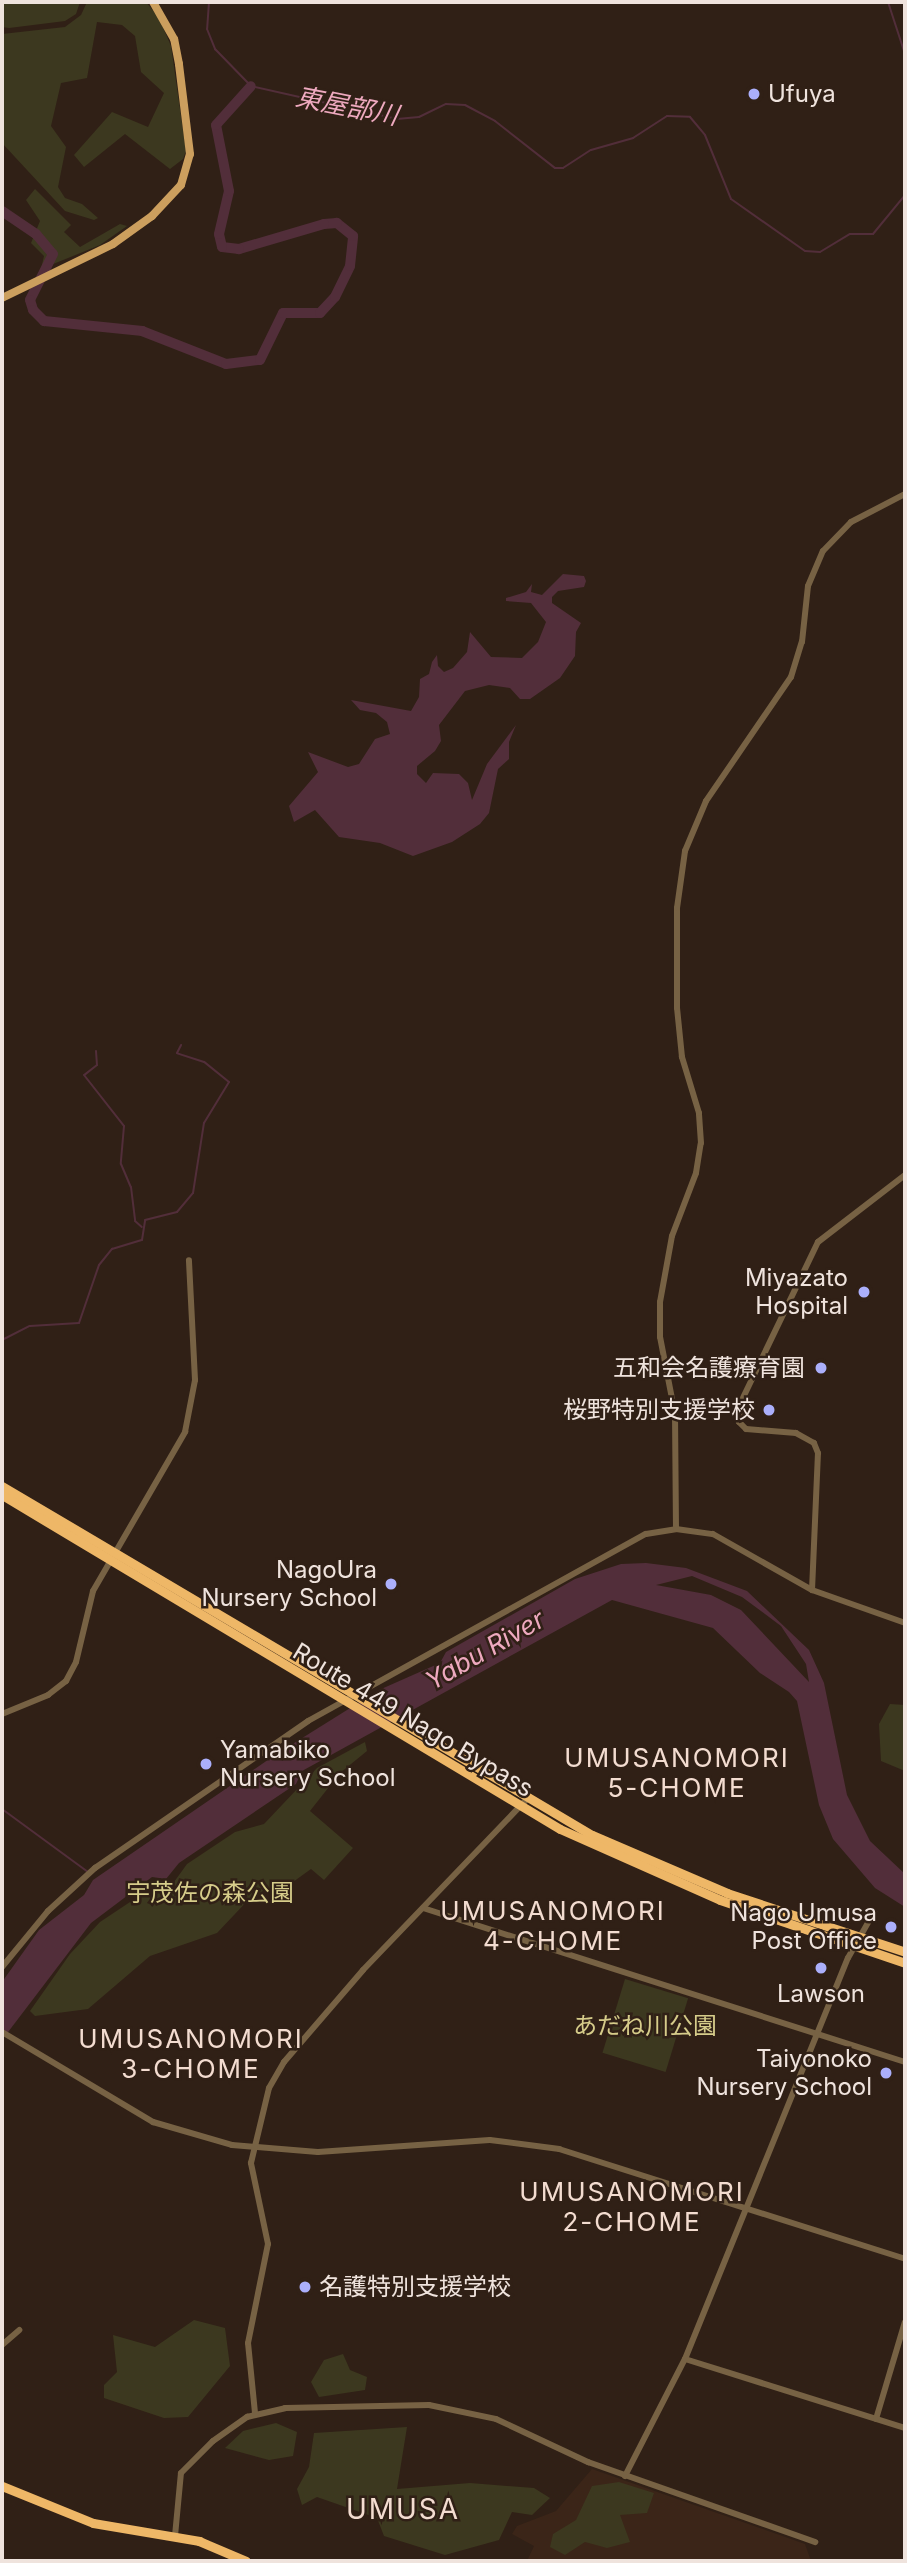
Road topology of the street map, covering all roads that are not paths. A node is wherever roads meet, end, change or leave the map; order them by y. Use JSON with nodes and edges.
{"nodes":[{"id":1,"x":153,"y":2,"type":"edge"},
{"id":2,"x":2,"y":298,"type":"edge"},
{"id":3,"x":905,"y":494,"type":"edge"},
{"id":4,"x":905,"y":1175,"type":"edge"},
{"id":5,"x":189,"y":1259,"type":"dead end"},
{"id":6,"x":2,"y":1486,"type":"edge"},
{"id":7,"x":2,"y":1495,"type":"edge"},
{"id":8,"x":676,"y":1528,"type":"junction"},
{"id":9,"x":112,"y":1557,"type":"junction"},
{"id":10,"x":812,"y":1590,"type":"junction"},
{"id":11,"x":905,"y":1623,"type":"edge"},
{"id":12,"x":355,"y":1696,"type":"junction"},
{"id":13,"x":345,"y":1702,"type":"junction"},
{"id":14,"x":2,"y":1714,"type":"edge"},
{"id":15,"x":526,"y":1800,"type":"junction"},
{"id":16,"x":519,"y":1807,"type":"junction"},
{"id":17,"x":423,"y":1908,"type":"junction"},
{"id":18,"x":874,"y":1912,"type":"dead end"},
{"id":19,"x":861,"y":1937,"type":"junction"},
{"id":20,"x":855,"y":1947,"type":"junction"},
{"id":21,"x":905,"y":1952,"type":"edge"},
{"id":22,"x":905,"y":1962,"type":"edge"},
{"id":23,"x":2,"y":1967,"type":"edge"},
{"id":24,"x":2,"y":2032,"type":"edge"},
{"id":25,"x":817,"y":2034,"type":"junction"},
{"id":26,"x":905,"y":2062,"type":"edge"},
{"id":27,"x":253,"y":2149,"type":"junction"},
{"id":28,"x":747,"y":2210,"type":"junction"},
{"id":29,"x":905,"y":2259,"type":"edge"},
{"id":30,"x":905,"y":2322,"type":"edge"},
{"id":31,"x":19,"y":2330,"type":"dead end"},
{"id":32,"x":2,"y":2346,"type":"edge"},
{"id":33,"x":685,"y":2359,"type":"junction"},
{"id":34,"x":255,"y":2413,"type":"junction"},
{"id":35,"x":876,"y":2419,"type":"junction"},
{"id":36,"x":905,"y":2428,"type":"edge"},
{"id":37,"x":625,"y":2476,"type":"junction"},
{"id":38,"x":2,"y":2486,"type":"edge"},
{"id":39,"x":175,"y":2536,"type":"junction"},
{"id":40,"x":815,"y":2542,"type":"dead end"},
{"id":41,"x":246,"y":2561,"type":"edge"}],
"edges":[{"from":1,"to":2,"type":"main road"},
{"from":3,"to":8,"type":"street"},
{"from":4,"to":10,"type":"street"},
{"from":5,"to":9,"type":"street"},
{"from":6,"to":9,"type":"highway","name":"Route 449 Nago Bypass"},
{"from":7,"to":9,"type":"highway","name":"Route 449 Nago Bypass"},
{"from":8,"to":10,"type":"street"},
{"from":8,"to":12,"type":"street"},
{"from":9,"to":12,"type":"highway","name":"Route 449 Nago Bypass"},
{"from":9,"to":13,"type":"highway","name":"Route 449 Nago Bypass"},
{"from":9,"to":14,"type":"street"},
{"from":10,"to":11,"type":"street"},
{"from":12,"to":13,"type":"street"},
{"from":12,"to":15,"type":"highway","name":"Route 449 Nago Bypass"},
{"from":13,"to":16,"type":"highway","name":"Route 449 Nago Bypass"},
{"from":13,"to":23,"type":"street"},
{"from":15,"to":16,"type":"street"},
{"from":15,"to":19,"type":"highway","name":"Route 449 Nago Bypass"},
{"from":16,"to":17,"type":"street"},
{"from":16,"to":20,"type":"highway","name":"Route 449 Nago Bypass"},
{"from":17,"to":25,"type":"street"},
{"from":17,"to":27,"type":"street"},
{"from":18,"to":19,"type":"street"},
{"from":19,"to":20,"type":"street"},
{"from":19,"to":21,"type":"highway","name":"Route 449 Nago Bypass"},
{"from":20,"to":22,"type":"highway","name":"Route 449 Nago Bypass"},
{"from":20,"to":25,"type":"street"},
{"from":24,"to":27,"type":"street"},
{"from":25,"to":26,"type":"street"},
{"from":25,"to":28,"type":"street"},
{"from":27,"to":28,"type":"street"},
{"from":27,"to":34,"type":"street"},
{"from":28,"to":29,"type":"street"},
{"from":28,"to":33,"type":"street"},
{"from":30,"to":35,"type":"street"},
{"from":31,"to":32,"type":"street"},
{"from":33,"to":35,"type":"street"},
{"from":33,"to":37,"type":"street"},
{"from":34,"to":37,"type":"street"},
{"from":34,"to":39,"type":"street"},
{"from":35,"to":36,"type":"street"},
{"from":37,"to":40,"type":"street"},
{"from":38,"to":39,"type":"highway"},
{"from":39,"to":41,"type":"highway"}]}
